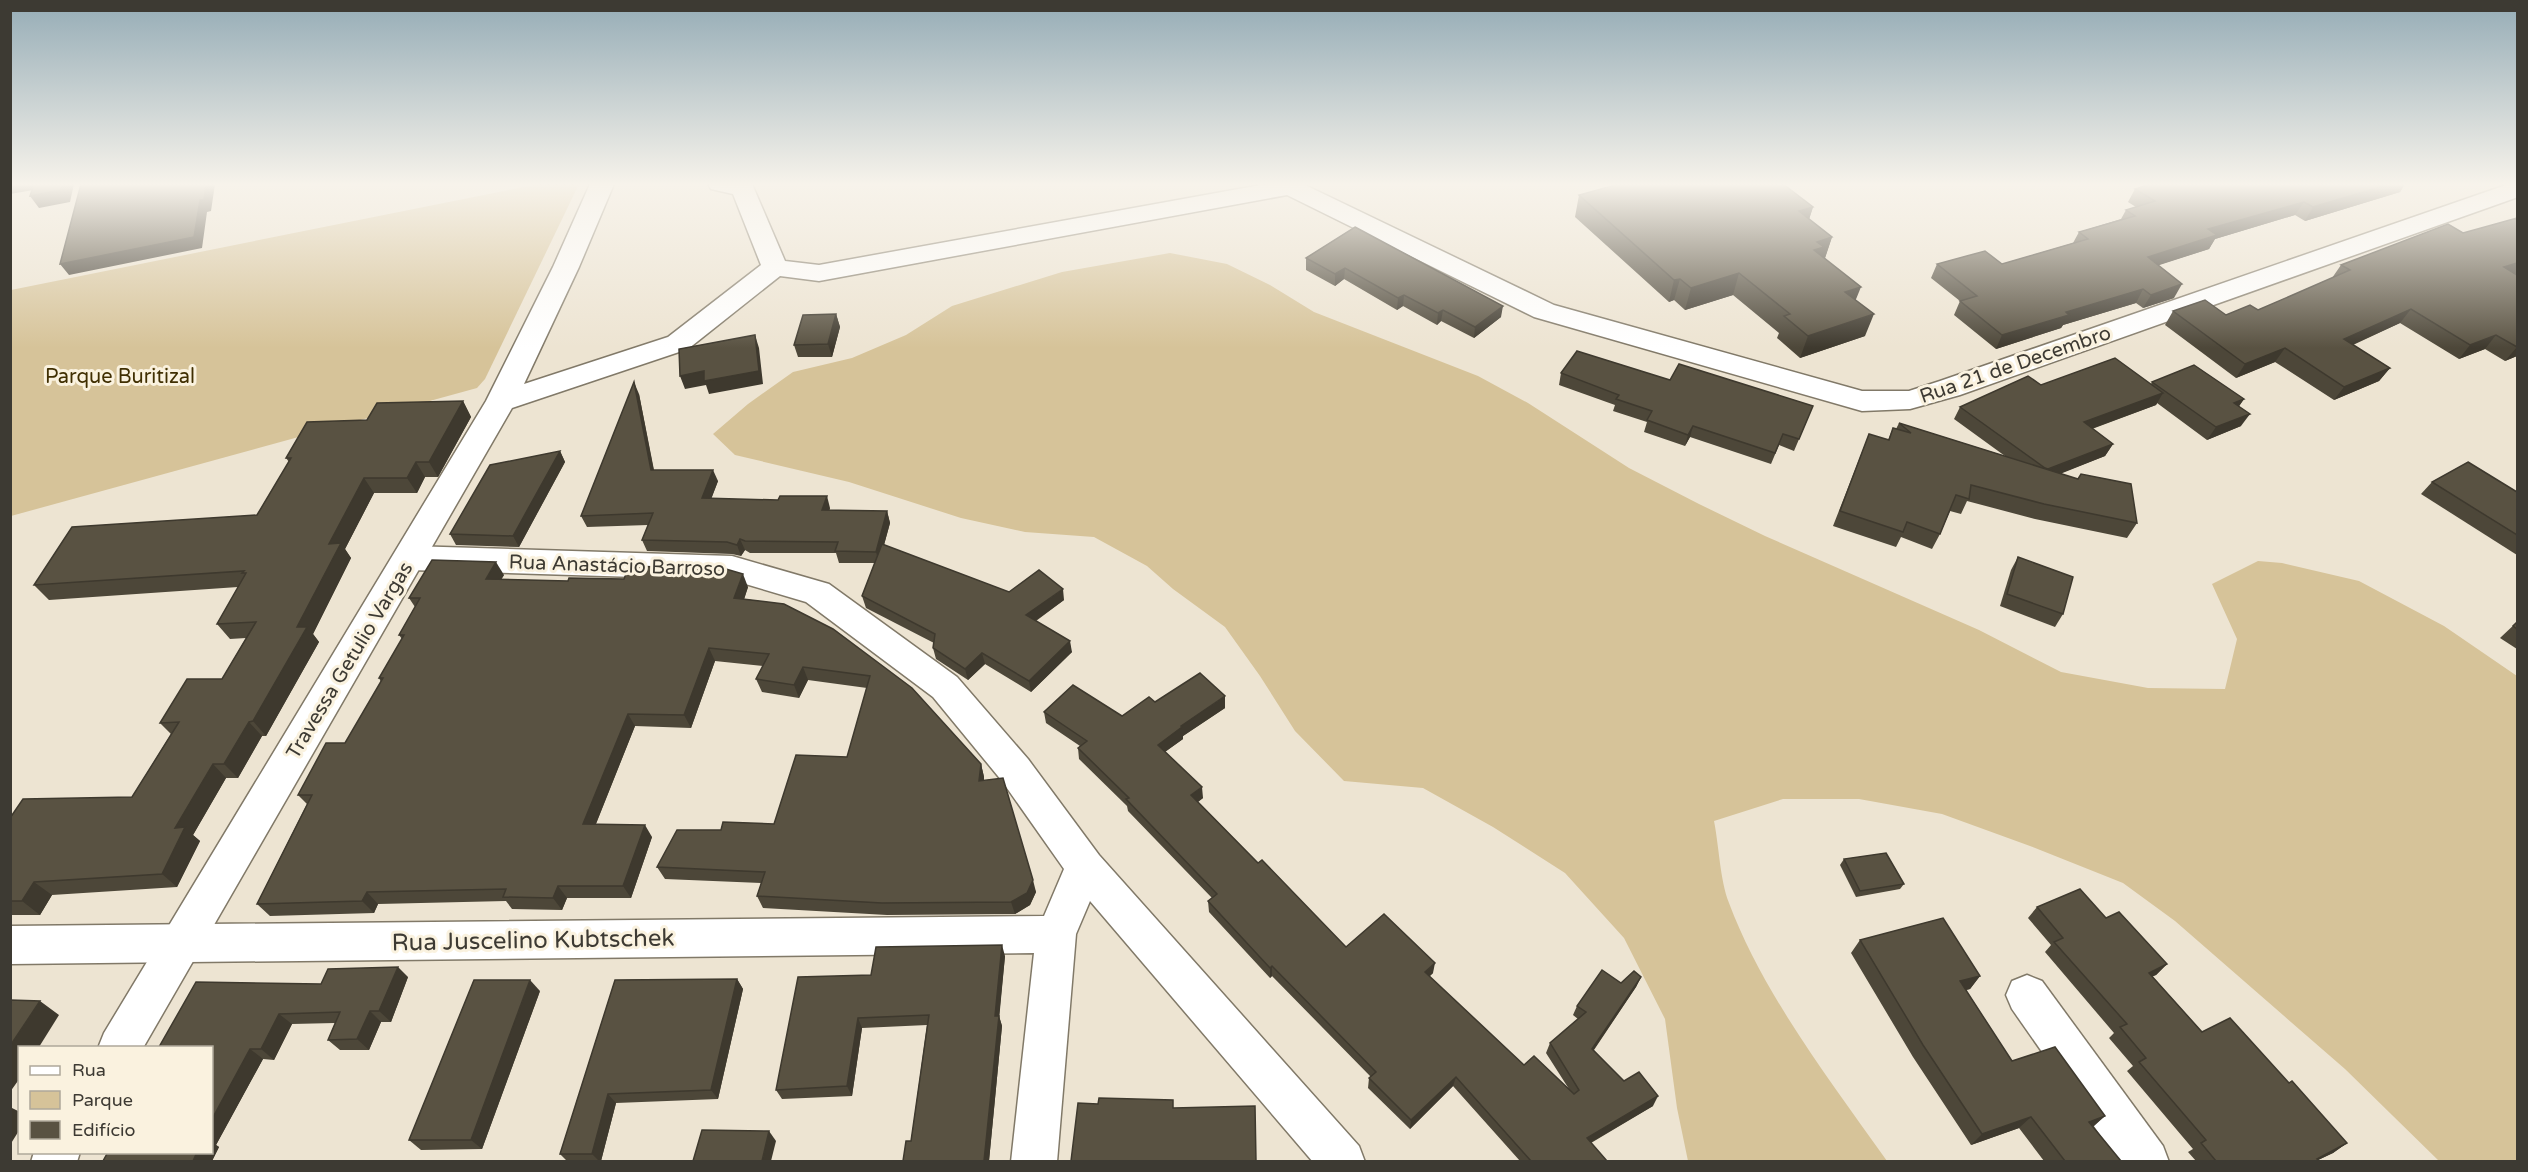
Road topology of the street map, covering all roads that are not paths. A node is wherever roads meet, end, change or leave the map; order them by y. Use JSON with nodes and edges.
{"nodes":[{"id":1,"x":578,"y":239,"type":"edge"},
{"id":2,"x":763,"y":239,"type":"edge"},
{"id":3,"x":1006,"y":239,"type":"edge"},
{"id":4,"x":1396,"y":239,"type":"edge"},
{"id":5,"x":2375,"y":239,"type":"edge"},
{"id":6,"x":775,"y":267,"type":"junction"},
{"id":7,"x":501,"y":401,"type":"junction"},
{"id":8,"x":410,"y":558,"type":"junction"},
{"id":9,"x":1085,"y":867,"type":"junction"},
{"id":10,"x":1056,"y":934,"type":"junction"},
{"id":11,"x":179,"y":944,"type":"junction"},
{"id":12,"x":10,"y":945,"type":"edge"},
{"id":13,"x":2027,"y":995,"type":"dead end"},
{"id":14,"x":120,"y":1046,"type":"edge"},
{"id":15,"x":1034,"y":1161,"type":"edge"},
{"id":16,"x":1343,"y":1161,"type":"edge"},
{"id":17,"x":2147,"y":1161,"type":"edge"}],
"edges":[{"from":1,"to":7,"type":"street","name":"Travessa Getulio Vargas"},
{"from":2,"to":6,"type":"street"},
{"from":3,"to":6,"type":"street","name":"Rua 21 de Decembro"},
{"from":4,"to":5,"type":"street","name":"Rua 21 de Decembro"},
{"from":6,"to":7,"type":"street"},
{"from":7,"to":8,"type":"street","name":"Travessa Getulio Vargas"},
{"from":8,"to":9,"type":"street","name":"Rua Anastácio Barroso"},
{"from":8,"to":11,"type":"street","name":"Travessa Getulio Vargas"},
{"from":9,"to":10,"type":"street"},
{"from":9,"to":16,"type":"street","name":"Rua Anastácio Barroso"},
{"from":10,"to":11,"type":"street","name":"Rua Juscelino Kubtschek"},
{"from":10,"to":15,"type":"street"},
{"from":11,"to":12,"type":"street","name":"Rua Juscelino Kubtschek"},
{"from":11,"to":14,"type":"street","name":"Travessa Getulio Vargas"},
{"from":13,"to":17,"type":"street"}]}
